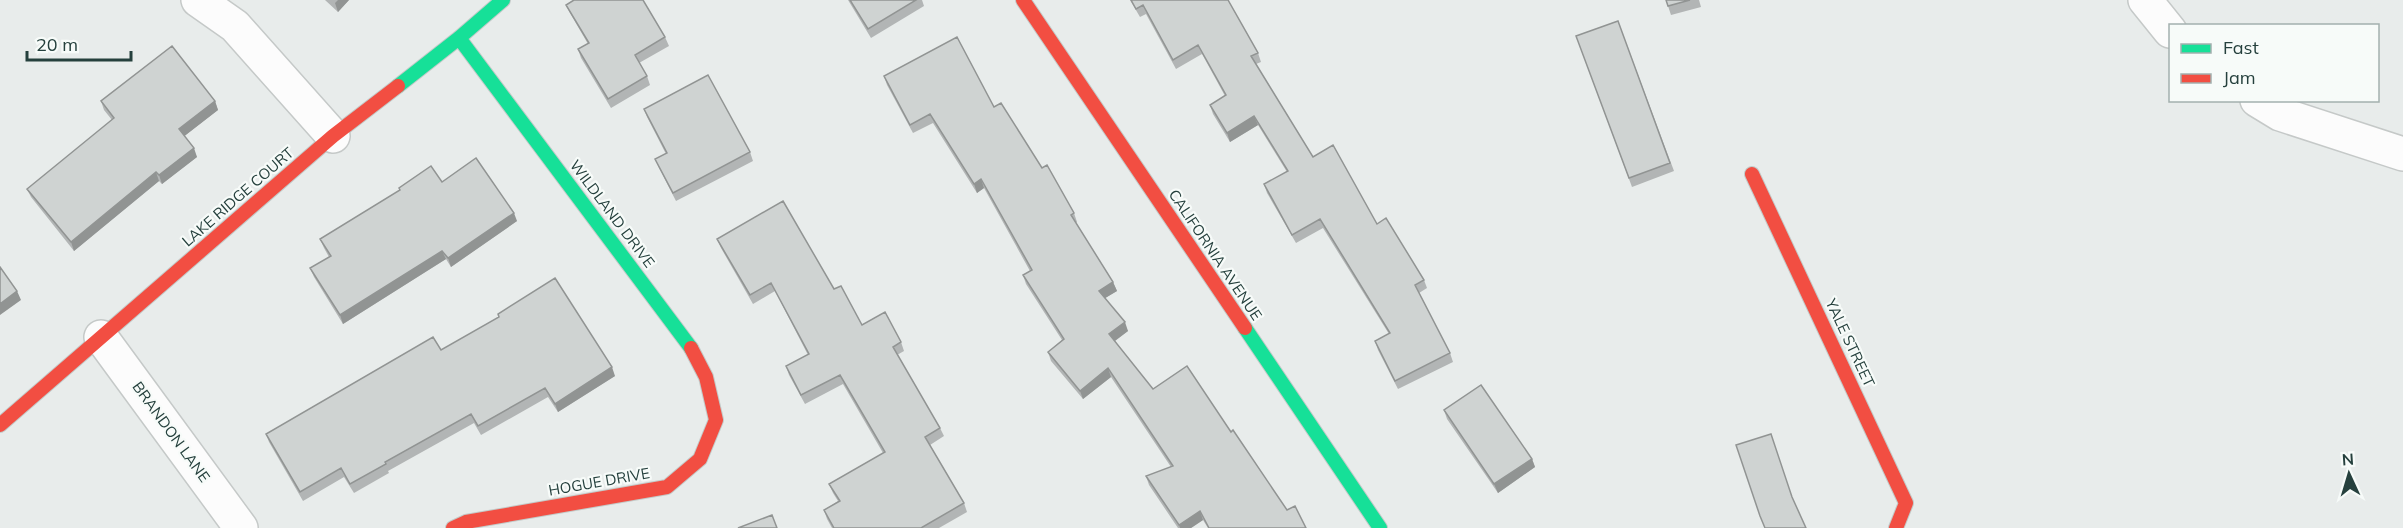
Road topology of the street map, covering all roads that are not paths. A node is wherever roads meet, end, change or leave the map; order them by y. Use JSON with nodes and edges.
{"nodes":[{"id":1,"x":198,"y":0,"type":"edge"},
{"id":2,"x":503,"y":0,"type":"edge"},
{"id":3,"x":1023,"y":0,"type":"edge"},
{"id":4,"x":2145,"y":0,"type":"edge"},
{"id":5,"x":2169,"y":30,"type":"edge"},
{"id":6,"x":459,"y":38,"type":"junction"},
{"id":7,"x":2260,"y":102,"type":"edge"},
{"id":8,"x":333,"y":136,"type":"junction"},
{"id":9,"x":2403,"y":154,"type":"edge"},
{"id":10,"x":1752,"y":174,"type":"dead end"},
{"id":11,"x":101,"y":337,"type":"junction"},
{"id":12,"x":716,"y":420,"type":"joint"},
{"id":13,"x":0,"y":425,"type":"edge"},
{"id":14,"x":241,"y":528,"type":"edge"},
{"id":15,"x":453,"y":528,"type":"edge"},
{"id":16,"x":1380,"y":528,"type":"edge"},
{"id":17,"x":1896,"y":528,"type":"edge"}],
"edges":[{"from":1,"to":8,"type":"street"},
{"from":2,"to":6,"type":"street","name":"LAKE RIDGE COURT"},
{"from":3,"to":16,"type":"street","name":"CALIFORNIA AVENUE"},
{"from":4,"to":5,"type":"street"},
{"from":6,"to":8,"type":"street","name":"LAKE RIDGE COURT"},
{"from":6,"to":12,"type":"street","name":"WILDLAND DRIVE"},
{"from":7,"to":9,"type":"street"},
{"from":8,"to":11,"type":"street","name":"LAKE RIDGE COURT"},
{"from":10,"to":17,"type":"street","name":"YALE STREET"},
{"from":11,"to":13,"type":"street","name":"LAKE RIDGE COURT"},
{"from":11,"to":14,"type":"street","name":"BRANDON LANE"},
{"from":12,"to":15,"type":"street","name":"HOGUE DRIVE"}]}
